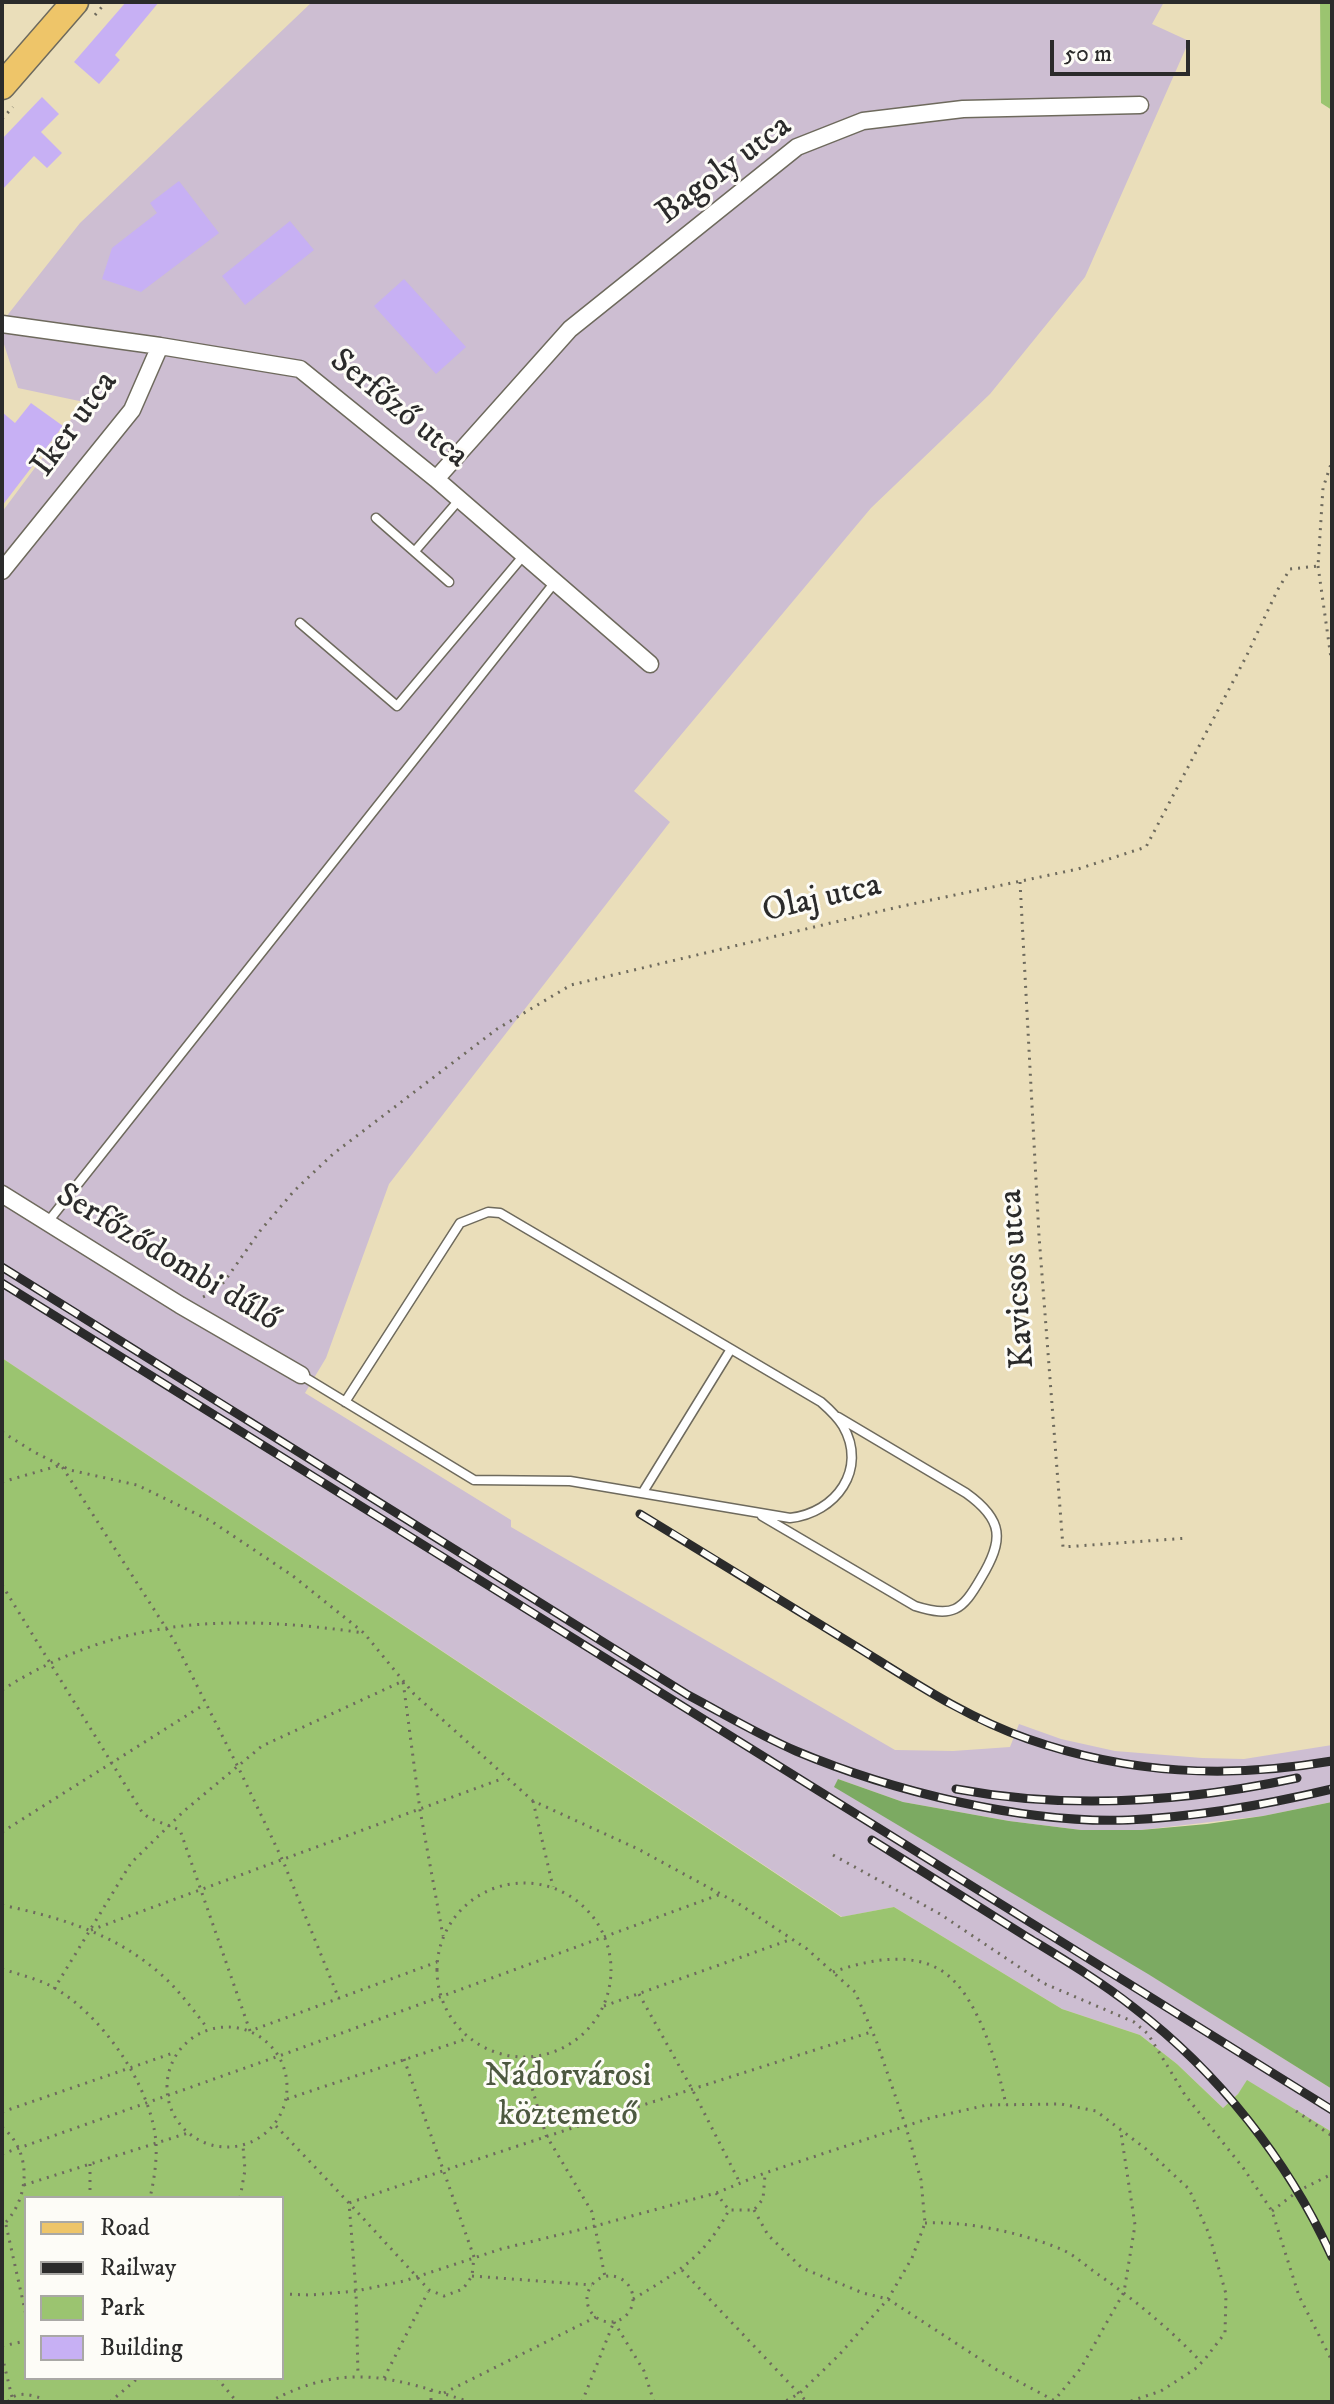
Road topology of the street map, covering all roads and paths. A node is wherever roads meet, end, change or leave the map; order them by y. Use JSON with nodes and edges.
{"nodes":[{"id":1,"x":75,"y":2,"type":"edge"},
{"id":2,"x":2,"y":86,"type":"edge"},
{"id":3,"x":1140,"y":105,"type":"dead end"},
{"id":4,"x":2,"y":324,"type":"edge"},
{"id":5,"x":160,"y":346,"type":"junction"},
{"id":6,"x":1332,"y":461,"type":"edge"},
{"id":7,"x":436,"y":479,"type":"junction"},
{"id":8,"x":459,"y":500,"type":"junction"},
{"id":9,"x":376,"y":518,"type":"dead end"},
{"id":10,"x":415,"y":551,"type":"junction"},
{"id":11,"x":524,"y":555,"type":"junction"},
{"id":12,"x":1318,"y":566,"type":"junction"},
{"id":13,"x":2,"y":571,"type":"edge"},
{"id":14,"x":449,"y":582,"type":"dead end"},
{"id":15,"x":555,"y":582,"type":"junction"},
{"id":16,"x":300,"y":623,"type":"dead end"},
{"id":17,"x":650,"y":664,"type":"dead end"},
{"id":18,"x":1332,"y":665,"type":"edge"},
{"id":19,"x":1020,"y":882,"type":"junction"},
{"id":20,"x":2,"y":1194,"type":"edge"},
{"id":21,"x":46,"y":1223,"type":"junction"},
{"id":22,"x":180,"y":1305,"type":"junction"},
{"id":23,"x":731,"y":1349,"type":"junction"},
{"id":24,"x":301,"y":1375,"type":"joint"},
{"id":25,"x":345,"y":1402,"type":"junction"},
{"id":26,"x":836,"y":1415,"type":"junction"},
{"id":27,"x":2,"y":1432,"type":"edge"},
{"id":28,"x":61,"y":1465,"type":"junction"},
{"id":29,"x":2,"y":1482,"type":"edge"},
{"id":30,"x":643,"y":1492,"type":"junction"},
{"id":31,"x":755,"y":1512,"type":"junction"},
{"id":32,"x":1188,"y":1538,"type":"dead end"},
{"id":33,"x":2,"y":1585,"type":"edge"},
{"id":34,"x":165,"y":1626,"type":"junction"},
{"id":35,"x":364,"y":1633,"type":"junction"},
{"id":36,"x":50,"y":1663,"type":"junction"},
{"id":37,"x":403,"y":1681,"type":"junction"},
{"id":38,"x":2,"y":1690,"type":"edge"},
{"id":39,"x":206,"y":1704,"type":"junction"},
{"id":40,"x":112,"y":1763,"type":"junction"},
{"id":41,"x":237,"y":1765,"type":"junction"},
{"id":42,"x":505,"y":1777,"type":"junction"},
{"id":43,"x":533,"y":1801,"type":"junction"},
{"id":44,"x":420,"y":1810,"type":"junction"},
{"id":45,"x":169,"y":1825,"type":"junction"},
{"id":46,"x":2,"y":1832,"type":"edge"},
{"id":47,"x":833,"y":1855,"type":"dead end"},
{"id":48,"x":283,"y":1861,"type":"junction"},
{"id":49,"x":554,"y":1887,"type":"junction"},
{"id":50,"x":202,"y":1890,"type":"junction"},
{"id":51,"x":721,"y":1894,"type":"junction"},
{"id":52,"x":2,"y":1905,"type":"edge"},
{"id":53,"x":91,"y":1930,"type":"junction"},
{"id":54,"x":443,"y":1936,"type":"junction"},
{"id":55,"x":605,"y":1936,"type":"junction"},
{"id":56,"x":792,"y":1939,"type":"junction"},
{"id":57,"x":437,"y":1962,"type":"junction"},
{"id":58,"x":2,"y":1969,"type":"edge"},
{"id":59,"x":832,"y":1972,"type":"junction"},
{"id":60,"x":54,"y":1989,"type":"junction"},
{"id":61,"x":639,"y":1994,"type":"junction"},
{"id":62,"x":441,"y":1997,"type":"junction"},
{"id":63,"x":339,"y":1999,"type":"junction"},
{"id":64,"x":604,"y":2006,"type":"junction"},
{"id":65,"x":209,"y":2029,"type":"junction"},
{"id":66,"x":250,"y":2031,"type":"junction"},
{"id":67,"x":872,"y":2032,"type":"junction"},
{"id":68,"x":469,"y":2038,"type":"junction"},
{"id":69,"x":178,"y":2052,"type":"junction"},
{"id":70,"x":279,"y":2056,"type":"junction"},
{"id":71,"x":535,"y":2057,"type":"junction"},
{"id":72,"x":404,"y":2059,"type":"junction"},
{"id":73,"x":130,"y":2068,"type":"junction"},
{"id":74,"x":692,"y":2089,"type":"junction"},
{"id":75,"x":167,"y":2095,"type":"junction"},
{"id":76,"x":287,"y":2099,"type":"junction"},
{"id":77,"x":147,"y":2103,"type":"junction"},
{"id":78,"x":1006,"y":2105,"type":"junction"},
{"id":79,"x":1296,"y":2111,"type":"dead end"},
{"id":80,"x":2,"y":2112,"type":"edge"},
{"id":81,"x":275,"y":2125,"type":"junction"},
{"id":82,"x":2,"y":2127,"type":"edge"},
{"id":83,"x":906,"y":2127,"type":"junction"},
{"id":84,"x":1121,"y":2131,"type":"junction"},
{"id":85,"x":188,"y":2133,"type":"junction"},
{"id":86,"x":546,"y":2135,"type":"junction"},
{"id":87,"x":1332,"y":2136,"type":"edge"},
{"id":88,"x":156,"y":2143,"type":"junction"},
{"id":89,"x":243,"y":2146,"type":"junction"},
{"id":90,"x":19,"y":2149,"type":"junction"},
{"id":91,"x":2,"y":2154,"type":"edge"},
{"id":92,"x":90,"y":2163,"type":"junction"},
{"id":93,"x":444,"y":2170,"type":"junction"},
{"id":94,"x":765,"y":2173,"type":"junction"},
{"id":95,"x":1332,"y":2174,"type":"edge"},
{"id":96,"x":740,"y":2183,"type":"junction"},
{"id":97,"x":24,"y":2185,"type":"junction"},
{"id":98,"x":716,"y":2193,"type":"junction"},
{"id":99,"x":90,"y":2196,"type":"edge"},
{"id":100,"x":150,"y":2196,"type":"edge"},
{"id":101,"x":240,"y":2196,"type":"edge"},
{"id":102,"x":349,"y":2203,"type":"junction"},
{"id":103,"x":729,"y":2210,"type":"junction"},
{"id":104,"x":754,"y":2210,"type":"junction"},
{"id":105,"x":1272,"y":2211,"type":"junction"},
{"id":106,"x":925,"y":2223,"type":"junction"},
{"id":107,"x":4,"y":2224,"type":"edge"},
{"id":108,"x":595,"y":2226,"type":"junction"},
{"id":109,"x":474,"y":2257,"type":"junction"},
{"id":110,"x":682,"y":2270,"type":"junction"},
{"id":111,"x":472,"y":2276,"type":"junction"},
{"id":112,"x":24,"y":2277,"type":"edge"},
{"id":113,"x":415,"y":2277,"type":"junction"},
{"id":114,"x":605,"y":2277,"type":"junction"},
{"id":115,"x":18,"y":2279,"type":"junction"},
{"id":116,"x":592,"y":2285,"type":"junction"},
{"id":117,"x":429,"y":2290,"type":"junction"},
{"id":118,"x":356,"y":2291,"type":"junction"},
{"id":119,"x":1124,"y":2292,"type":"junction"},
{"id":120,"x":284,"y":2294,"type":"edge"},
{"id":121,"x":633,"y":2299,"type":"junction"},
{"id":122,"x":888,"y":2299,"type":"junction"},
{"id":123,"x":24,"y":2306,"type":"edge"},
{"id":124,"x":596,"y":2317,"type":"junction"},
{"id":125,"x":614,"y":2322,"type":"junction"},
{"id":126,"x":24,"y":2341,"type":"edge"},
{"id":127,"x":2,"y":2346,"type":"edge"},
{"id":128,"x":2,"y":2356,"type":"edge"},
{"id":129,"x":1332,"y":2361,"type":"edge"},
{"id":130,"x":1201,"y":2362,"type":"junction"},
{"id":131,"x":358,"y":2376,"type":"junction"},
{"id":132,"x":384,"y":2378,"type":"junction"},
{"id":133,"x":136,"y":2380,"type":"edge"},
{"id":134,"x":219,"y":2380,"type":"edge"},
{"id":135,"x":430,"y":2389,"type":"junction"},
{"id":136,"x":444,"y":2393,"type":"junction"},
{"id":137,"x":800,"y":2393,"type":"junction"},
{"id":138,"x":12,"y":2397,"type":"junction"},
{"id":139,"x":8,"y":2402,"type":"edge"},
{"id":140,"x":43,"y":2402,"type":"edge"},
{"id":141,"x":110,"y":2402,"type":"edge"},
{"id":142,"x":237,"y":2402,"type":"edge"},
{"id":143,"x":269,"y":2402,"type":"edge"},
{"id":144,"x":431,"y":2402,"type":"edge"},
{"id":145,"x":470,"y":2402,"type":"edge"},
{"id":146,"x":582,"y":2402,"type":"edge"},
{"id":147,"x":654,"y":2402,"type":"edge"},
{"id":148,"x":784,"y":2402,"type":"edge"},
{"id":149,"x":807,"y":2402,"type":"edge"},
{"id":150,"x":1054,"y":2402,"type":"edge"},
{"id":151,"x":1128,"y":2402,"type":"edge"}],
"edges":[{"from":1,"to":2,"type":"main road"},
{"from":3,"to":7,"type":"street","name":"Bagoly utca"},
{"from":4,"to":5,"type":"street","name":"Serfőző utca"},
{"from":5,"to":7,"type":"street","name":"Serfőző utca"},
{"from":5,"to":13,"type":"street","name":"Iker utca"},
{"from":6,"to":12,"type":"path"},
{"from":7,"to":8,"type":"street","name":"Serfőző utca"},
{"from":8,"to":10,"type":"lane"},
{"from":8,"to":11,"type":"street","name":"Serfőző utca"},
{"from":9,"to":10,"type":"lane"},
{"from":10,"to":14,"type":"lane"},
{"from":11,"to":15,"type":"street","name":"Serfőző utca"},
{"from":11,"to":16,"type":"lane"},
{"from":12,"to":18,"type":"path"},
{"from":12,"to":19,"type":"path","name":"Olaj utca"},
{"from":15,"to":17,"type":"street","name":"Serfőző utca"},
{"from":15,"to":21,"type":"lane"},
{"from":19,"to":22,"type":"path","name":"Olaj utca"},
{"from":19,"to":32,"type":"path","name":"Kavicsos utca"},
{"from":20,"to":21,"type":"street","name":"Serfőződombi dűlő"},
{"from":21,"to":22,"type":"street","name":"Serfőződombi dűlő"},
{"from":22,"to":24,"type":"street","name":"Serfőződombi dűlő"},
{"from":23,"to":25,"type":"lane"},
{"from":23,"to":26,"type":"lane"},
{"from":23,"to":30,"type":"lane"},
{"from":24,"to":25,"type":"lane"},
{"from":25,"to":30,"type":"lane"},
{"from":26,"to":31,"type":"lane"},
{"from":26,"to":31,"type":"lane"},
{"from":27,"to":28,"type":"path"},
{"from":28,"to":29,"type":"path"},
{"from":28,"to":34,"type":"path"},
{"from":28,"to":35,"type":"path"},
{"from":30,"to":31,"type":"lane"},
{"from":33,"to":36,"type":"path"},
{"from":34,"to":35,"type":"path"},
{"from":34,"to":36,"type":"path"},
{"from":34,"to":39,"type":"path"},
{"from":35,"to":37,"type":"path"},
{"from":36,"to":38,"type":"path"},
{"from":36,"to":40,"type":"path"},
{"from":37,"to":41,"type":"path"},
{"from":37,"to":42,"type":"path"},
{"from":37,"to":44,"type":"path"},
{"from":39,"to":40,"type":"path"},
{"from":39,"to":41,"type":"path"},
{"from":40,"to":45,"type":"path"},
{"from":40,"to":46,"type":"path"},
{"from":41,"to":45,"type":"path"},
{"from":41,"to":48,"type":"path"},
{"from":42,"to":43,"type":"path"},
{"from":42,"to":44,"type":"path"},
{"from":43,"to":49,"type":"path"},
{"from":43,"to":51,"type":"path"},
{"from":44,"to":48,"type":"path"},
{"from":44,"to":54,"type":"path"},
{"from":45,"to":50,"type":"path"},
{"from":45,"to":53,"type":"path"},
{"from":47,"to":105,"type":"path"},
{"from":48,"to":50,"type":"path"},
{"from":48,"to":63,"type":"path"},
{"from":49,"to":54,"type":"path"},
{"from":49,"to":55,"type":"path"},
{"from":50,"to":53,"type":"path"},
{"from":50,"to":66,"type":"path"},
{"from":51,"to":55,"type":"path"},
{"from":51,"to":56,"type":"path"},
{"from":52,"to":53,"type":"path"},
{"from":53,"to":60,"type":"path"},
{"from":53,"to":65,"type":"path"},
{"from":54,"to":57,"type":"path"},
{"from":55,"to":62,"type":"path"},
{"from":55,"to":64,"type":"path"},
{"from":56,"to":59,"type":"path"},
{"from":56,"to":61,"type":"path"},
{"from":57,"to":62,"type":"path"},
{"from":57,"to":63,"type":"path"},
{"from":58,"to":60,"type":"path"},
{"from":59,"to":67,"type":"path"},
{"from":59,"to":78,"type":"path"},
{"from":60,"to":73,"type":"path"},
{"from":61,"to":64,"type":"path"},
{"from":61,"to":74,"type":"path"},
{"from":62,"to":68,"type":"path"},
{"from":62,"to":70,"type":"path"},
{"from":63,"to":66,"type":"path"},
{"from":64,"to":71,"type":"path"},
{"from":65,"to":66,"type":"path"},
{"from":65,"to":69,"type":"path"},
{"from":66,"to":70,"type":"path"},
{"from":67,"to":74,"type":"path"},
{"from":67,"to":83,"type":"path"},
{"from":68,"to":71,"type":"path"},
{"from":68,"to":72,"type":"path"},
{"from":69,"to":73,"type":"path"},
{"from":69,"to":75,"type":"path"},
{"from":70,"to":75,"type":"path"},
{"from":70,"to":76,"type":"path"},
{"from":71,"to":86,"type":"path"},
{"from":72,"to":76,"type":"path"},
{"from":72,"to":93,"type":"path"},
{"from":73,"to":77,"type":"path"},
{"from":73,"to":80,"type":"path"},
{"from":74,"to":86,"type":"path"},
{"from":74,"to":96,"type":"path"},
{"from":75,"to":77,"type":"path"},
{"from":75,"to":85,"type":"path"},
{"from":76,"to":81,"type":"path"},
{"from":77,"to":88,"type":"path"},
{"from":77,"to":90,"type":"path"},
{"from":78,"to":83,"type":"path"},
{"from":78,"to":84,"type":"path"},
{"from":79,"to":87,"type":"path"},
{"from":81,"to":89,"type":"path"},
{"from":81,"to":102,"type":"path"},
{"from":82,"to":90,"type":"path"},
{"from":83,"to":94,"type":"path"},
{"from":83,"to":106,"type":"path"},
{"from":84,"to":119,"type":"path"},
{"from":84,"to":130,"type":"path"},
{"from":85,"to":88,"type":"path"},
{"from":85,"to":89,"type":"path"},
{"from":86,"to":93,"type":"path"},
{"from":86,"to":108,"type":"path"},
{"from":88,"to":92,"type":"path"},
{"from":88,"to":100,"type":"path"},
{"from":89,"to":101,"type":"path"},
{"from":90,"to":91,"type":"path"},
{"from":90,"to":97,"type":"path"},
{"from":92,"to":97,"type":"path"},
{"from":92,"to":99,"type":"path"},
{"from":93,"to":102,"type":"path"},
{"from":93,"to":109,"type":"path"},
{"from":94,"to":96,"type":"path"},
{"from":94,"to":104,"type":"path"},
{"from":95,"to":105,"type":"path"},
{"from":96,"to":98,"type":"path"},
{"from":97,"to":107,"type":"path"},
{"from":98,"to":103,"type":"path"},
{"from":98,"to":108,"type":"path"},
{"from":102,"to":113,"type":"path"},
{"from":102,"to":118,"type":"path"},
{"from":103,"to":104,"type":"path"},
{"from":103,"to":110,"type":"path"},
{"from":104,"to":122,"type":"path"},
{"from":105,"to":129,"type":"path"},
{"from":106,"to":119,"type":"path"},
{"from":106,"to":122,"type":"path"},
{"from":107,"to":115,"type":"path"},
{"from":108,"to":109,"type":"path"},
{"from":108,"to":114,"type":"path"},
{"from":109,"to":111,"type":"path"},
{"from":109,"to":113,"type":"path"},
{"from":110,"to":121,"type":"path"},
{"from":110,"to":137,"type":"path"},
{"from":111,"to":116,"type":"path"},
{"from":111,"to":117,"type":"path"},
{"from":112,"to":115,"type":"path"},
{"from":113,"to":117,"type":"path"},
{"from":113,"to":118,"type":"path"},
{"from":114,"to":116,"type":"path"},
{"from":114,"to":121,"type":"path"},
{"from":115,"to":123,"type":"path"},
{"from":116,"to":124,"type":"path"},
{"from":117,"to":132,"type":"path"},
{"from":118,"to":120,"type":"path"},
{"from":118,"to":131,"type":"path"},
{"from":119,"to":130,"type":"path"},
{"from":119,"to":150,"type":"path"},
{"from":121,"to":125,"type":"path"},
{"from":122,"to":137,"type":"path"},
{"from":122,"to":150,"type":"path"},
{"from":124,"to":125,"type":"path"},
{"from":124,"to":136,"type":"path"},
{"from":125,"to":146,"type":"path"},
{"from":125,"to":147,"type":"path"},
{"from":126,"to":127,"type":"path"},
{"from":128,"to":138,"type":"path"},
{"from":130,"to":151,"type":"path"},
{"from":131,"to":132,"type":"path"},
{"from":131,"to":143,"type":"path"},
{"from":132,"to":135,"type":"path"},
{"from":133,"to":141,"type":"path"},
{"from":134,"to":142,"type":"path"},
{"from":135,"to":136,"type":"path"},
{"from":135,"to":144,"type":"path"},
{"from":136,"to":145,"type":"path"},
{"from":137,"to":148,"type":"path"},
{"from":137,"to":149,"type":"path"},
{"from":138,"to":139,"type":"path"},
{"from":138,"to":140,"type":"path"}]}
